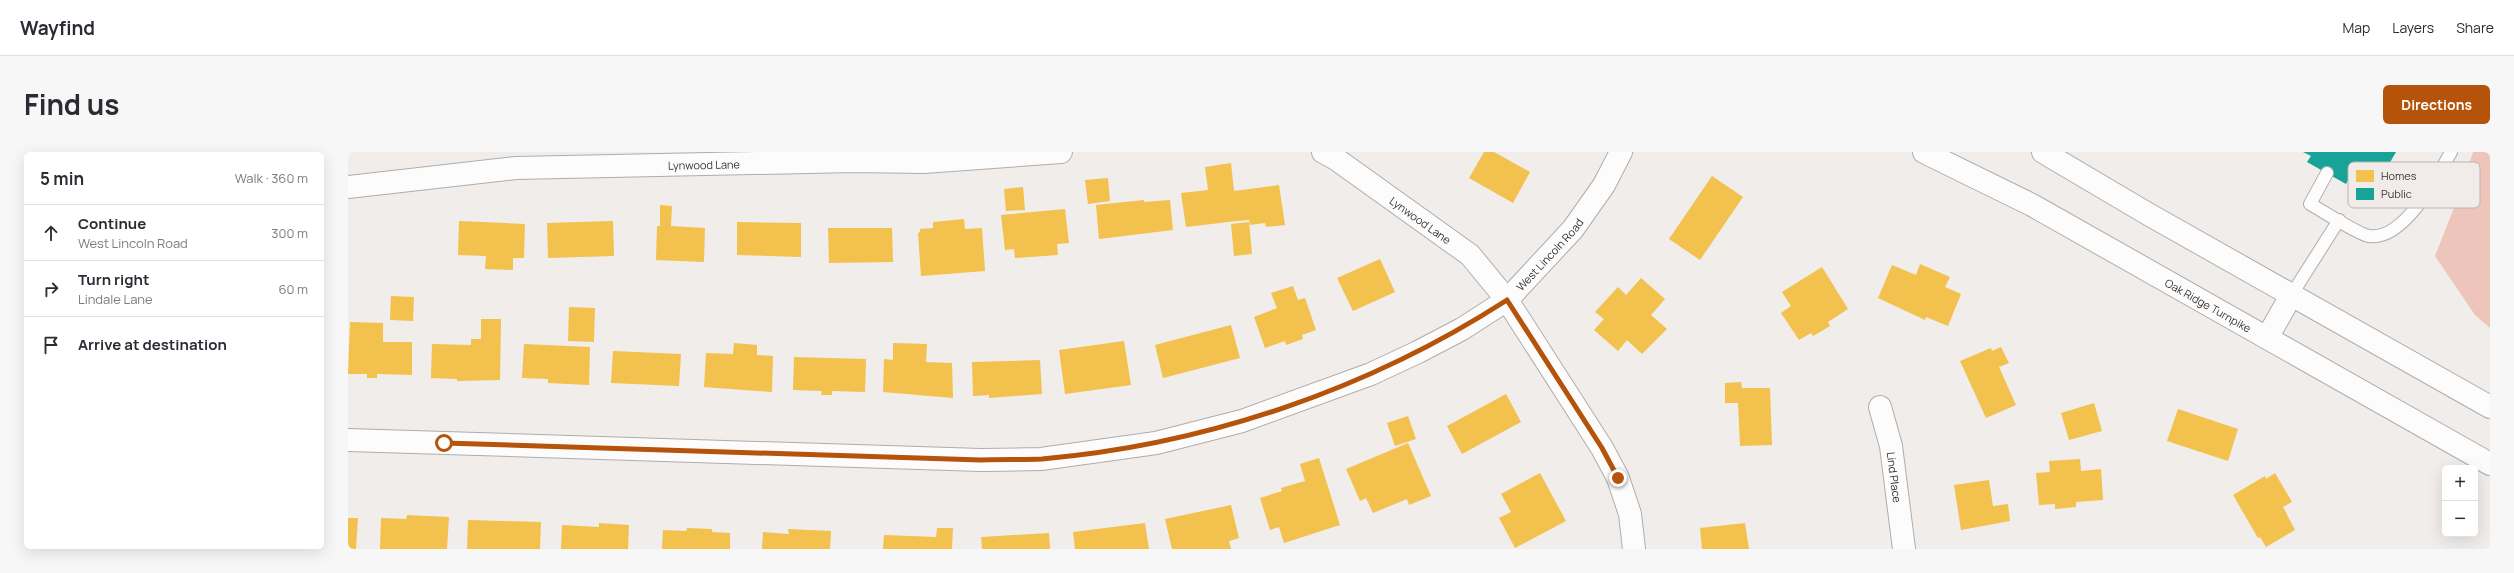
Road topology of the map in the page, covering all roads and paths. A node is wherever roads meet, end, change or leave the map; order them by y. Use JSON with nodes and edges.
{"nodes":[{"id":1,"x":1061,"y":152,"type":"edge"},
{"id":2,"x":1323,"y":152,"type":"edge"},
{"id":3,"x":1622,"y":152,"type":"edge"},
{"id":4,"x":1924,"y":152,"type":"edge"},
{"id":5,"x":2043,"y":152,"type":"edge"},
{"id":6,"x":2451,"y":152,"type":"edge"},
{"id":7,"x":2445,"y":162,"type":"edge"},
{"id":8,"x":2327,"y":173,"type":"dead end"},
{"id":9,"x":348,"y":187,"type":"edge"},
{"id":10,"x":2415,"y":208,"type":"edge"},
{"id":11,"x":2339,"y":220,"type":"junction"},
{"id":12,"x":2292,"y":294,"type":"junction"},
{"id":13,"x":1507,"y":300,"type":"junction"},
{"id":14,"x":2267,"y":338,"type":"junction"},
{"id":15,"x":1880,"y":407,"type":"dead end"},
{"id":16,"x":2490,"y":407,"type":"edge"},
{"id":17,"x":348,"y":440,"type":"edge"},
{"id":18,"x":2490,"y":464,"type":"edge"},
{"id":19,"x":1634,"y":549,"type":"edge"},
{"id":20,"x":1904,"y":549,"type":"edge"}],
"edges":[{"from":1,"to":9,"type":"main road","name":"Lynwood Lane"},
{"from":2,"to":13,"type":"main road","name":"Lynwood Lane"},
{"from":3,"to":13,"type":"main road","name":"West Lincoln Road"},
{"from":4,"to":14,"type":"main road","name":"Oak Ridge Turnpike"},
{"from":5,"to":12,"type":"main road"},
{"from":6,"to":7,"type":"lane"},
{"from":8,"to":11,"type":"lane"},
{"from":10,"to":11,"type":"lane"},
{"from":11,"to":12,"type":"lane"},
{"from":12,"to":14,"type":"main road"},
{"from":12,"to":16,"type":"main road"},
{"from":13,"to":17,"type":"main road","name":"West Lincoln Road"},
{"from":13,"to":19,"type":"main road","name":"Lynwood Lane"},
{"from":14,"to":18,"type":"main road","name":"Oak Ridge Turnpike"},
{"from":15,"to":20,"type":"main road","name":"Lind Place"}]}
